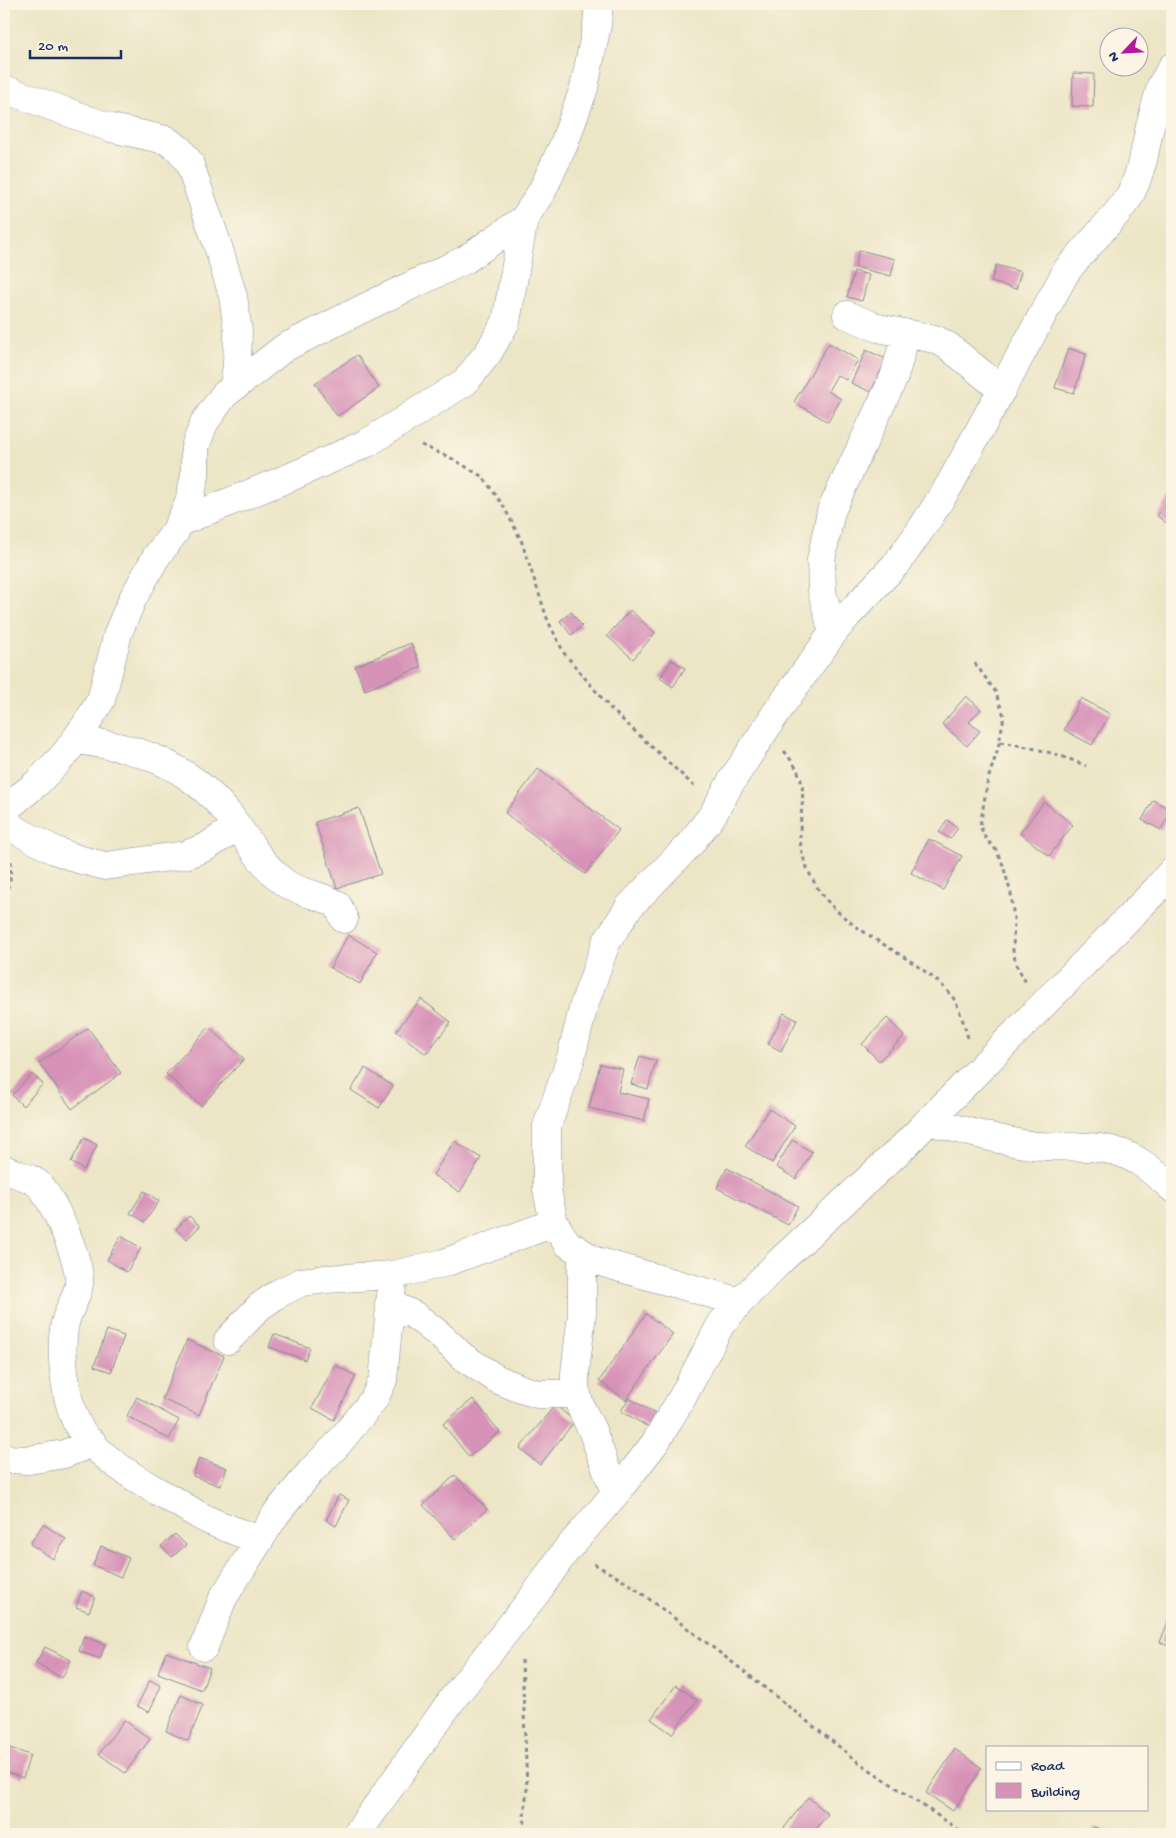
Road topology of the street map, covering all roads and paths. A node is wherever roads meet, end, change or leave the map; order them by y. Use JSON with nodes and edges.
{"nodes":[{"id":1,"x":599,"y":4,"type":"edge"},
{"id":2,"x":1172,"y":67,"type":"edge"},
{"id":3,"x":4,"y":89,"type":"edge"},
{"id":4,"x":524,"y":220,"type":"junction"},
{"id":5,"x":847,"y":315,"type":"dead end"},
{"id":6,"x":906,"y":334,"type":"junction"},
{"id":7,"x":234,"y":387,"type":"junction"},
{"id":8,"x":1002,"y":390,"type":"junction"},
{"id":9,"x":389,"y":430,"type":"junction"},
{"id":10,"x":180,"y":522,"type":"junction"},
{"id":11,"x":833,"y":633,"type":"junction"},
{"id":12,"x":975,"y":663,"type":"dead end"},
{"id":13,"x":762,"y":734,"type":"junction"},
{"id":14,"x":75,"y":740,"type":"junction"},
{"id":15,"x":1000,"y":742,"type":"junction"},
{"id":16,"x":1086,"y":766,"type":"dead end"},
{"id":17,"x":718,"y":805,"type":"junction"},
{"id":18,"x":4,"y":808,"type":"edge"},
{"id":19,"x":4,"y":820,"type":"edge"},
{"id":20,"x":237,"y":827,"type":"junction"},
{"id":21,"x":1172,"y":871,"type":"edge"},
{"id":22,"x":344,"y":919,"type":"dead end"},
{"id":23,"x":1045,"y":1003,"type":"junction"},
{"id":24,"x":975,"y":1073,"type":"junction"},
{"id":25,"x":928,"y":1121,"type":"junction"},
{"id":26,"x":4,"y":1169,"type":"edge"},
{"id":27,"x":1172,"y":1188,"type":"edge"},
{"id":28,"x":554,"y":1223,"type":"junction"},
{"id":29,"x":582,"y":1253,"type":"junction"},
{"id":30,"x":392,"y":1275,"type":"junction"},
{"id":31,"x":740,"y":1302,"type":"junction"},
{"id":32,"x":389,"y":1304,"type":"junction"},
{"id":33,"x":228,"y":1340,"type":"dead end"},
{"id":34,"x":577,"y":1394,"type":"junction"},
{"id":35,"x":92,"y":1443,"type":"junction"},
{"id":36,"x":4,"y":1459,"type":"edge"},
{"id":37,"x":615,"y":1493,"type":"junction"},
{"id":38,"x":259,"y":1540,"type":"junction"},
{"id":39,"x":564,"y":1553,"type":"junction"},
{"id":40,"x":523,"y":1610,"type":"junction"},
{"id":41,"x":204,"y":1647,"type":"dead end"},
{"id":42,"x":357,"y":1834,"type":"edge"},
{"id":43,"x":526,"y":1834,"type":"edge"},
{"id":44,"x":965,"y":1834,"type":"edge"}],
"edges":[{"from":1,"to":4,"type":"street"},
{"from":2,"to":8,"type":"street"},
{"from":3,"to":7,"type":"street"},
{"from":4,"to":7,"type":"street"},
{"from":4,"to":9,"type":"street"},
{"from":5,"to":6,"type":"street"},
{"from":6,"to":8,"type":"street"},
{"from":6,"to":11,"type":"street"},
{"from":7,"to":10,"type":"street"},
{"from":8,"to":11,"type":"street"},
{"from":9,"to":10,"type":"street"},
{"from":9,"to":17,"type":"path"},
{"from":10,"to":14,"type":"street"},
{"from":11,"to":13,"type":"street"},
{"from":12,"to":15,"type":"path"},
{"from":13,"to":17,"type":"street"},
{"from":13,"to":24,"type":"path"},
{"from":14,"to":18,"type":"street"},
{"from":14,"to":20,"type":"street"},
{"from":15,"to":16,"type":"path"},
{"from":15,"to":23,"type":"path"},
{"from":17,"to":28,"type":"street"},
{"from":19,"to":20,"type":"street"},
{"from":20,"to":22,"type":"street"},
{"from":21,"to":23,"type":"street"},
{"from":23,"to":24,"type":"street"},
{"from":24,"to":25,"type":"street"},
{"from":25,"to":27,"type":"street"},
{"from":25,"to":31,"type":"street"},
{"from":26,"to":35,"type":"street"},
{"from":28,"to":29,"type":"street"},
{"from":28,"to":30,"type":"street"},
{"from":29,"to":31,"type":"street"},
{"from":29,"to":34,"type":"street"},
{"from":30,"to":32,"type":"street"},
{"from":30,"to":33,"type":"street"},
{"from":31,"to":37,"type":"street"},
{"from":32,"to":34,"type":"street"},
{"from":32,"to":38,"type":"street"},
{"from":34,"to":37,"type":"street"},
{"from":35,"to":36,"type":"street"},
{"from":35,"to":38,"type":"street"},
{"from":37,"to":39,"type":"street"},
{"from":38,"to":41,"type":"street"},
{"from":39,"to":40,"type":"street"},
{"from":39,"to":44,"type":"path"},
{"from":40,"to":42,"type":"street"},
{"from":40,"to":43,"type":"path"}]}
